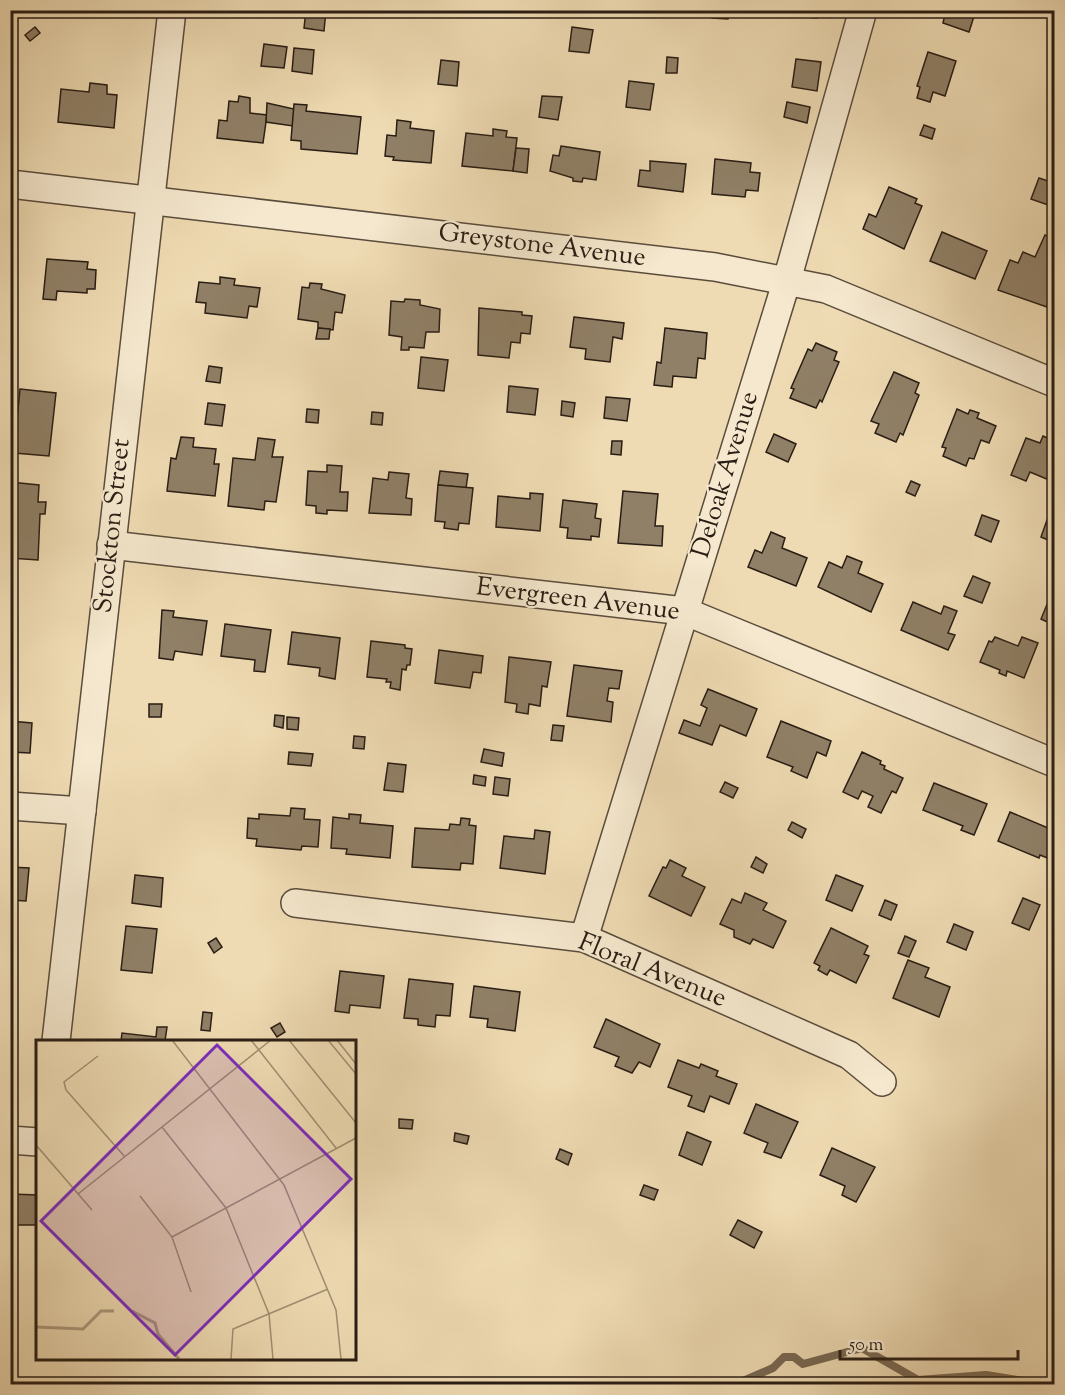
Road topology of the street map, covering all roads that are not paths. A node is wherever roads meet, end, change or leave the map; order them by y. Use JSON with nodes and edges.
{"nodes":[{"id":1,"x":172,"y":10,"type":"edge"},
{"id":2,"x":862,"y":10,"type":"edge"},
{"id":3,"x":10,"y":184,"type":"edge"},
{"id":4,"x":150,"y":201,"type":"junction"},
{"id":5,"x":787,"y":280,"type":"junction"},
{"id":6,"x":1054,"y":383,"type":"edge"},
{"id":7,"x":111,"y":545,"type":"junction"},
{"id":8,"x":684,"y":611,"type":"junction"},
{"id":9,"x":1054,"y":763,"type":"edge"},
{"id":10,"x":10,"y":806,"type":"edge"},
{"id":11,"x":82,"y":811,"type":"junction"},
{"id":12,"x":295,"y":903,"type":"dead end"},
{"id":13,"x":584,"y":938,"type":"junction"},
{"id":14,"x":56,"y":1040,"type":"edge"},
{"id":15,"x":882,"y":1082,"type":"dead end"},
{"id":16,"x":10,"y":1140,"type":"edge"},
{"id":17,"x":36,"y":1142,"type":"edge"}],
"edges":[{"from":1,"to":4,"type":"street","name":"Stockton Street"},
{"from":2,"to":5,"type":"street","name":"Deloak Avenue"},
{"from":3,"to":4,"type":"street","name":"Greystone Avenue"},
{"from":4,"to":5,"type":"street","name":"Greystone Avenue"},
{"from":4,"to":7,"type":"street","name":"Stockton Street"},
{"from":5,"to":6,"type":"street","name":"Greystone Avenue"},
{"from":5,"to":8,"type":"street","name":"Deloak Avenue"},
{"from":7,"to":8,"type":"street","name":"Evergreen Avenue"},
{"from":7,"to":11,"type":"street","name":"Stockton Street"},
{"from":8,"to":9,"type":"street","name":"Evergreen Avenue"},
{"from":8,"to":13,"type":"street","name":"Deloak Avenue"},
{"from":10,"to":11,"type":"street"},
{"from":11,"to":14,"type":"street","name":"Stockton Street"},
{"from":12,"to":13,"type":"street","name":"Floral Avenue"},
{"from":13,"to":15,"type":"street","name":"Floral Avenue"},
{"from":16,"to":17,"type":"street"}]}
